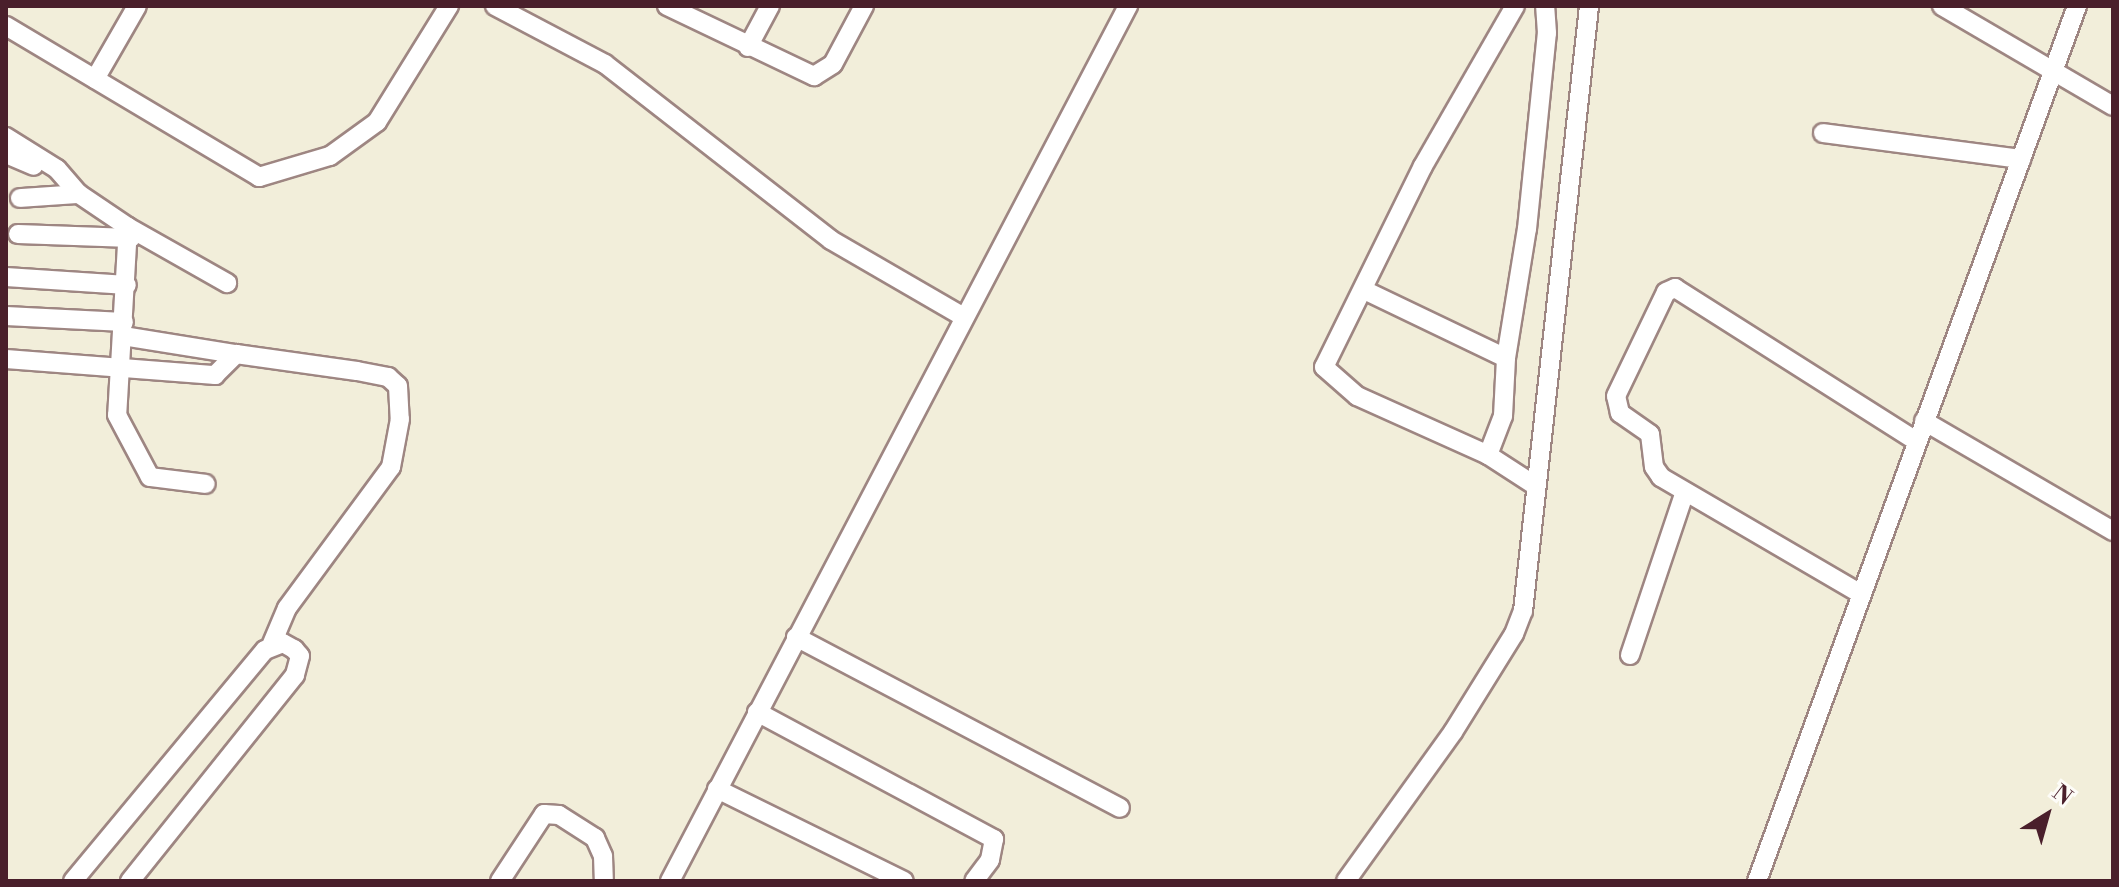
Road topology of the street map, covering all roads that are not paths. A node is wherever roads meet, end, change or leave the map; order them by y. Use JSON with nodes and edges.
{"nodes":[{"id":1,"x":137,"y":6,"type":"edge"},
{"id":2,"x":449,"y":6,"type":"edge"},
{"id":3,"x":495,"y":6,"type":"edge"},
{"id":4,"x":669,"y":6,"type":"edge"},
{"id":5,"x":770,"y":6,"type":"edge"},
{"id":6,"x":864,"y":6,"type":"edge"},
{"id":7,"x":1128,"y":6,"type":"edge"},
{"id":8,"x":1515,"y":6,"type":"edge"},
{"id":9,"x":1545,"y":6,"type":"edge"},
{"id":10,"x":1589,"y":6,"type":"edge"},
{"id":11,"x":1942,"y":6,"type":"edge"},
{"id":12,"x":2077,"y":6,"type":"edge"},
{"id":13,"x":6,"y":26,"type":"edge"},
{"id":14,"x":748,"y":47,"type":"junction"},
{"id":15,"x":2054,"y":72,"type":"junction"},
{"id":16,"x":95,"y":79,"type":"junction"},
{"id":17,"x":2113,"y":106,"type":"edge"},
{"id":18,"x":1823,"y":133,"type":"dead end"},
{"id":19,"x":6,"y":137,"type":"edge"},
{"id":20,"x":6,"y":154,"type":"edge"},
{"id":21,"x":2021,"y":159,"type":"junction"},
{"id":22,"x":74,"y":189,"type":"junction"},
{"id":23,"x":20,"y":198,"type":"dead end"},
{"id":24,"x":129,"y":232,"type":"junction"},
{"id":25,"x":18,"y":234,"type":"dead end"},
{"id":26,"x":6,"y":277,"type":"edge"},
{"id":27,"x":227,"y":283,"type":"dead end"},
{"id":28,"x":127,"y":285,"type":"junction"},
{"id":29,"x":1364,"y":290,"type":"junction"},
{"id":30,"x":6,"y":316,"type":"edge"},
{"id":31,"x":964,"y":317,"type":"junction"},
{"id":32,"x":123,"y":329,"type":"junction"},
{"id":33,"x":236,"y":354,"type":"junction"},
{"id":34,"x":1506,"y":358,"type":"junction"},
{"id":35,"x":6,"y":359,"type":"edge"},
{"id":36,"x":121,"y":365,"type":"junction"},
{"id":37,"x":1924,"y":421,"type":"junction"},
{"id":38,"x":1916,"y":441,"type":"junction"},
{"id":39,"x":1488,"y":455,"type":"junction"},
{"id":40,"x":206,"y":484,"type":"dead end"},
{"id":41,"x":1536,"y":486,"type":"junction"},
{"id":42,"x":1685,"y":492,"type":"junction"},
{"id":43,"x":2113,"y":531,"type":"edge"},
{"id":44,"x":1861,"y":594,"type":"junction"},
{"id":45,"x":796,"y":637,"type":"junction"},
{"id":46,"x":272,"y":644,"type":"junction"},
{"id":47,"x":1630,"y":655,"type":"dead end"},
{"id":48,"x":757,"y":712,"type":"junction"},
{"id":49,"x":717,"y":789,"type":"junction"},
{"id":50,"x":1120,"y":808,"type":"dead end"},
{"id":51,"x":73,"y":881,"type":"edge"},
{"id":52,"x":130,"y":881,"type":"edge"},
{"id":53,"x":500,"y":881,"type":"edge"},
{"id":54,"x":604,"y":881,"type":"edge"},
{"id":55,"x":670,"y":881,"type":"edge"},
{"id":56,"x":904,"y":881,"type":"edge"},
{"id":57,"x":974,"y":881,"type":"edge"},
{"id":58,"x":1346,"y":881,"type":"edge"},
{"id":59,"x":1757,"y":881,"type":"edge"}],
"edges":[{"from":1,"to":16,"type":"street"},
{"from":2,"to":16,"type":"street"},
{"from":3,"to":31,"type":"street"},
{"from":4,"to":14,"type":"street"},
{"from":5,"to":14,"type":"street"},
{"from":6,"to":14,"type":"street"},
{"from":7,"to":31,"type":"street"},
{"from":8,"to":29,"type":"street"},
{"from":9,"to":34,"type":"street"},
{"from":10,"to":41,"type":"street"},
{"from":11,"to":15,"type":"street"},
{"from":12,"to":15,"type":"street"},
{"from":13,"to":16,"type":"street"},
{"from":15,"to":17,"type":"street"},
{"from":15,"to":21,"type":"street"},
{"from":18,"to":21,"type":"street"},
{"from":19,"to":22,"type":"street"},
{"from":20,"to":22,"type":"street"},
{"from":21,"to":37,"type":"street"},
{"from":22,"to":23,"type":"street"},
{"from":22,"to":24,"type":"street"},
{"from":24,"to":25,"type":"street"},
{"from":24,"to":27,"type":"street"},
{"from":24,"to":28,"type":"street"},
{"from":26,"to":28,"type":"street"},
{"from":28,"to":32,"type":"street"},
{"from":29,"to":34,"type":"street"},
{"from":29,"to":39,"type":"street"},
{"from":30,"to":32,"type":"street"},
{"from":31,"to":45,"type":"street"},
{"from":32,"to":33,"type":"street"},
{"from":32,"to":36,"type":"street"},
{"from":33,"to":36,"type":"street"},
{"from":33,"to":46,"type":"street"},
{"from":34,"to":39,"type":"street"},
{"from":35,"to":36,"type":"street"},
{"from":36,"to":40,"type":"street"},
{"from":37,"to":38,"type":"street"},
{"from":37,"to":43,"type":"street"},
{"from":38,"to":42,"type":"street"},
{"from":38,"to":44,"type":"street"},
{"from":39,"to":41,"type":"street"},
{"from":41,"to":58,"type":"street"},
{"from":42,"to":44,"type":"street"},
{"from":42,"to":47,"type":"street"},
{"from":44,"to":59,"type":"street"},
{"from":45,"to":48,"type":"street"},
{"from":45,"to":50,"type":"street"},
{"from":46,"to":51,"type":"street"},
{"from":46,"to":52,"type":"street"},
{"from":48,"to":49,"type":"street"},
{"from":48,"to":57,"type":"street"},
{"from":49,"to":55,"type":"street"},
{"from":49,"to":56,"type":"street"},
{"from":53,"to":54,"type":"street"}]}
